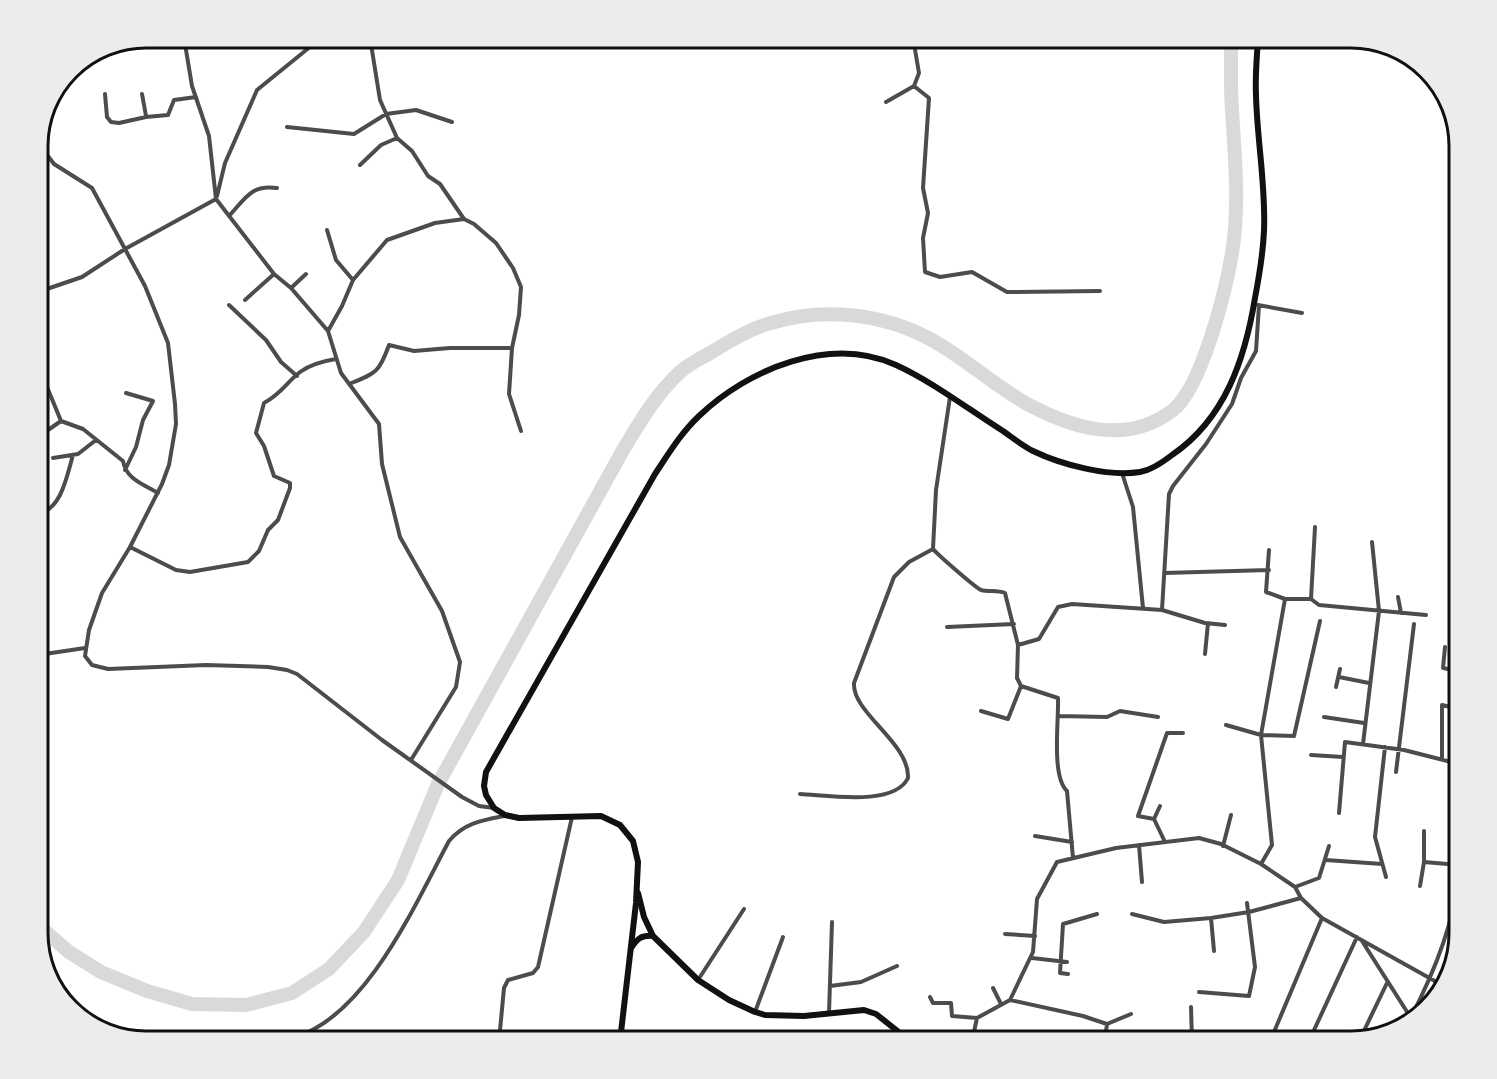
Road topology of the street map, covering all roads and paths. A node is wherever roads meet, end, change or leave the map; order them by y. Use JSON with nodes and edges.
{"nodes":[{"id":1,"x":186,"y":48,"type":"edge"},
{"id":2,"x":309,"y":48,"type":"edge"},
{"id":3,"x":371,"y":48,"type":"edge"},
{"id":4,"x":915,"y":48,"type":"edge"},
{"id":5,"x":1258,"y":48,"type":"edge"},
{"id":6,"x":915,"y":86,"type":"junction"},
{"id":7,"x":142,"y":93,"type":"dead end"},
{"id":8,"x":105,"y":94,"type":"dead end"},
{"id":9,"x":196,"y":97,"type":"junction"},
{"id":10,"x":886,"y":102,"type":"dead end"},
{"id":11,"x":386,"y":114,"type":"junction"},
{"id":12,"x":146,"y":117,"type":"junction"},
{"id":13,"x":452,"y":122,"type":"dead end"},
{"id":14,"x":287,"y":127,"type":"dead end"},
{"id":15,"x":397,"y":138,"type":"junction"},
{"id":16,"x":48,"y":156,"type":"edge"},
{"id":17,"x":360,"y":165,"type":"dead end"},
{"id":18,"x":277,"y":188,"type":"dead end"},
{"id":19,"x":216,"y":199,"type":"junction"},
{"id":20,"x":229,"y":216,"type":"junction"},
{"id":21,"x":464,"y":219,"type":"junction"},
{"id":22,"x":327,"y":230,"type":"dead end"},
{"id":23,"x":125,"y":249,"type":"junction"},
{"id":24,"x":274,"y":274,"type":"junction"},
{"id":25,"x":306,"y":274,"type":"dead end"},
{"id":26,"x":353,"y":280,"type":"junction"},
{"id":27,"x":291,"y":288,"type":"junction"},
{"id":28,"x":48,"y":289,"type":"edge"},
{"id":29,"x":1100,"y":291,"type":"dead end"},
{"id":30,"x":245,"y":300,"type":"dead end"},
{"id":31,"x":1257,"y":304,"type":"junction"},
{"id":32,"x":229,"y":305,"type":"dead end"},
{"id":33,"x":1302,"y":313,"type":"dead end"},
{"id":34,"x":328,"y":331,"type":"junction"},
{"id":35,"x":512,"y":348,"type":"junction"},
{"id":36,"x":336,"y":359,"type":"junction"},
{"id":37,"x":297,"y":376,"type":"junction"},
{"id":38,"x":349,"y":384,"type":"junction"},
{"id":39,"x":48,"y":393,"type":"edge"},
{"id":40,"x":126,"y":393,"type":"dead end"},
{"id":41,"x":950,"y":398,"type":"junction"},
{"id":42,"x":61,"y":421,"type":"junction"},
{"id":43,"x":48,"y":430,"type":"edge"},
{"id":44,"x":520,"y":431,"type":"dead end"},
{"id":45,"x":96,"y":440,"type":"junction"},
{"id":46,"x":74,"y":455,"type":"junction"},
{"id":47,"x":53,"y":458,"type":"dead end"},
{"id":48,"x":125,"y":470,"type":"junction"},
{"id":49,"x":1122,"y":472,"type":"junction"},
{"id":50,"x":158,"y":493,"type":"junction"},
{"id":51,"x":48,"y":510,"type":"edge"},
{"id":52,"x":1315,"y":527,"type":"dead end"},
{"id":53,"x":1372,"y":542,"type":"dead end"},
{"id":54,"x":130,"y":547,"type":"junction"},
{"id":55,"x":933,"y":549,"type":"junction"},
{"id":56,"x":1269,"y":550,"type":"dead end"},
{"id":57,"x":1269,"y":570,"type":"junction"},
{"id":58,"x":1164,"y":573,"type":"junction"},
{"id":59,"x":1398,"y":597,"type":"dead end"},
{"id":60,"x":1285,"y":599,"type":"junction"},
{"id":61,"x":1311,"y":599,"type":"junction"},
{"id":62,"x":1143,"y":608,"type":"junction"},
{"id":63,"x":1162,"y":609,"type":"junction"},
{"id":64,"x":1379,"y":610,"type":"junction"},
{"id":65,"x":1401,"y":613,"type":"junction"},
{"id":66,"x":1426,"y":615,"type":"dead end"},
{"id":67,"x":1320,"y":621,"type":"dead end"},
{"id":68,"x":1208,"y":623,"type":"junction"},
{"id":69,"x":1014,"y":624,"type":"junction"},
{"id":70,"x":1414,"y":624,"type":"dead end"},
{"id":71,"x":1225,"y":625,"type":"dead end"},
{"id":72,"x":947,"y":627,"type":"dead end"},
{"id":73,"x":1018,"y":645,"type":"junction"},
{"id":74,"x":1445,"y":647,"type":"dead end"},
{"id":75,"x":85,"y":648,"type":"junction"},
{"id":76,"x":48,"y":654,"type":"edge"},
{"id":77,"x":1205,"y":654,"type":"dead end"},
{"id":78,"x":1340,"y":669,"type":"dead end"},
{"id":79,"x":1449,"y":669,"type":"edge"},
{"id":80,"x":1339,"y":677,"type":"junction"},
{"id":81,"x":1369,"y":682,"type":"junction"},
{"id":82,"x":1021,"y":686,"type":"junction"},
{"id":83,"x":1336,"y":687,"type":"dead end"},
{"id":84,"x":1449,"y":707,"type":"edge"},
{"id":85,"x":981,"y":711,"type":"dead end"},
{"id":86,"x":1059,"y":716,"type":"junction"},
{"id":87,"x":1158,"y":717,"type":"dead end"},
{"id":88,"x":1324,"y":717,"type":"dead end"},
{"id":89,"x":1364,"y":723,"type":"junction"},
{"id":90,"x":1226,"y":725,"type":"dead end"},
{"id":91,"x":1183,"y":733,"type":"dead end"},
{"id":92,"x":1261,"y":735,"type":"junction"},
{"id":93,"x":1363,"y":744,"type":"junction"},
{"id":94,"x":1385,"y":747,"type":"junction"},
{"id":95,"x":1398,"y":749,"type":"junction"},
{"id":96,"x":1311,"y":755,"type":"dead end"},
{"id":97,"x":1344,"y":757,"type":"junction"},
{"id":98,"x":1442,"y":759,"type":"junction"},
{"id":99,"x":411,"y":760,"type":"junction"},
{"id":100,"x":1449,"y":761,"type":"edge"},
{"id":101,"x":1396,"y":772,"type":"dead end"},
{"id":102,"x":800,"y":794,"type":"dead end"},
{"id":103,"x":1160,"y":806,"type":"dead end"},
{"id":104,"x":494,"y":808,"type":"junction"},
{"id":105,"x":1339,"y":813,"type":"dead end"},
{"id":106,"x":1231,"y":815,"type":"dead end"},
{"id":107,"x":505,"y":816,"type":"junction"},
{"id":108,"x":572,"y":816,"type":"junction"},
{"id":109,"x":1154,"y":819,"type":"junction"},
{"id":110,"x":1424,"y":831,"type":"dead end"},
{"id":111,"x":1035,"y":836,"type":"dead end"},
{"id":112,"x":1071,"y":842,"type":"junction"},
{"id":113,"x":1165,"y":842,"type":"junction"},
{"id":114,"x":1139,"y":845,"type":"junction"},
{"id":115,"x":1223,"y":846,"type":"junction"},
{"id":116,"x":1329,"y":846,"type":"dead end"},
{"id":117,"x":1073,"y":858,"type":"junction"},
{"id":118,"x":1326,"y":860,"type":"junction"},
{"id":119,"x":1424,"y":862,"type":"junction"},
{"id":120,"x":1261,"y":864,"type":"junction"},
{"id":121,"x":1382,"y":864,"type":"junction"},
{"id":122,"x":1449,"y":864,"type":"edge"},
{"id":123,"x":1386,"y":877,"type":"dead end"},
{"id":124,"x":637,"y":882,"type":"junction"},
{"id":125,"x":1142,"y":882,"type":"dead end"},
{"id":126,"x":1420,"y":886,"type":"dead end"},
{"id":127,"x":1294,"y":887,"type":"junction"},
{"id":128,"x":1301,"y":898,"type":"junction"},
{"id":129,"x":1247,"y":903,"type":"dead end"},
{"id":130,"x":744,"y":909,"type":"dead end"},
{"id":131,"x":1249,"y":912,"type":"junction"},
{"id":132,"x":1097,"y":914,"type":"dead end"},
{"id":133,"x":1132,"y":914,"type":"dead end"},
{"id":134,"x":1211,"y":918,"type":"junction"},
{"id":135,"x":1322,"y":918,"type":"junction"},
{"id":136,"x":832,"y":922,"type":"dead end"},
{"id":137,"x":1449,"y":923,"type":"edge"},
{"id":138,"x":1005,"y":934,"type":"dead end"},
{"id":139,"x":653,"y":936,"type":"junction"},
{"id":140,"x":1035,"y":936,"type":"junction"},
{"id":141,"x":783,"y":937,"type":"dead end"},
{"id":142,"x":1360,"y":939,"type":"junction"},
{"id":143,"x":631,"y":948,"type":"junction"},
{"id":144,"x":1214,"y":951,"type":"dead end"},
{"id":145,"x":1032,"y":958,"type":"junction"},
{"id":146,"x":1061,"y":962,"type":"junction"},
{"id":147,"x":1067,"y":963,"type":"dead end"},
{"id":148,"x":897,"y":966,"type":"dead end"},
{"id":149,"x":1068,"y":974,"type":"dead end"},
{"id":150,"x":1431,"y":979,"type":"junction"},
{"id":151,"x":698,"y":980,"type":"junction"},
{"id":152,"x":1387,"y":982,"type":"junction"},
{"id":153,"x":1436,"y":982,"type":"edge"},
{"id":154,"x":830,"y":986,"type":"junction"},
{"id":155,"x":993,"y":988,"type":"dead end"},
{"id":156,"x":1199,"y":992,"type":"dead end"},
{"id":157,"x":930,"y":997,"type":"dead end"},
{"id":158,"x":1010,"y":1000,"type":"junction"},
{"id":159,"x":1420,"y":1002,"type":"edge"},
{"id":160,"x":1001,"y":1004,"type":"junction"},
{"id":161,"x":1191,"y":1007,"type":"dead end"},
{"id":162,"x":755,"y":1012,"type":"junction"},
{"id":163,"x":829,"y":1013,"type":"junction"},
{"id":164,"x":1408,"y":1013,"type":"edge"},
{"id":165,"x":1131,"y":1014,"type":"dead end"},
{"id":166,"x":977,"y":1018,"type":"junction"},
{"id":167,"x":1107,"y":1024,"type":"junction"},
{"id":168,"x":1364,"y":1030,"type":"edge"},
{"id":169,"x":308,"y":1031,"type":"edge"},
{"id":170,"x":500,"y":1031,"type":"edge"},
{"id":171,"x":621,"y":1031,"type":"edge"},
{"id":172,"x":897,"y":1031,"type":"edge"},
{"id":173,"x":974,"y":1031,"type":"edge"},
{"id":174,"x":1106,"y":1031,"type":"edge"},
{"id":175,"x":1192,"y":1031,"type":"edge"},
{"id":176,"x":1274,"y":1031,"type":"edge"},
{"id":177,"x":1314,"y":1031,"type":"edge"}],
"edges":[{"from":1,"to":9,"type":"street"},
{"from":2,"to":19,"type":"street"},
{"from":3,"to":11,"type":"street"},
{"from":4,"to":6,"type":"street"},
{"from":5,"to":31,"type":"main road"},
{"from":6,"to":10,"type":"street"},
{"from":6,"to":29,"type":"street"},
{"from":7,"to":12,"type":"street"},
{"from":8,"to":12,"type":"street"},
{"from":9,"to":12,"type":"street"},
{"from":9,"to":19,"type":"street"},
{"from":11,"to":13,"type":"street"},
{"from":11,"to":14,"type":"street"},
{"from":11,"to":15,"type":"street"},
{"from":15,"to":17,"type":"street"},
{"from":15,"to":21,"type":"street"},
{"from":16,"to":23,"type":"street"},
{"from":18,"to":20,"type":"street"},
{"from":19,"to":20,"type":"street"},
{"from":19,"to":23,"type":"street"},
{"from":20,"to":24,"type":"street"},
{"from":21,"to":26,"type":"street"},
{"from":21,"to":35,"type":"street"},
{"from":22,"to":26,"type":"street"},
{"from":23,"to":28,"type":"street"},
{"from":23,"to":50,"type":"street"},
{"from":24,"to":27,"type":"street"},
{"from":24,"to":30,"type":"street"},
{"from":25,"to":27,"type":"street"},
{"from":26,"to":34,"type":"street"},
{"from":27,"to":34,"type":"street"},
{"from":31,"to":33,"type":"street"},
{"from":31,"to":49,"type":"main road"},
{"from":31,"to":58,"type":"street"},
{"from":32,"to":37,"type":"street"},
{"from":34,"to":36,"type":"street"},
{"from":35,"to":38,"type":"street"},
{"from":35,"to":44,"type":"street"},
{"from":36,"to":37,"type":"street"},
{"from":36,"to":38,"type":"street"},
{"from":37,"to":54,"type":"street"},
{"from":38,"to":99,"type":"street"},
{"from":39,"to":42,"type":"street"},
{"from":40,"to":48,"type":"street"},
{"from":41,"to":49,"type":"main road"},
{"from":41,"to":55,"type":"street"},
{"from":41,"to":104,"type":"main road"},
{"from":42,"to":43,"type":"street"},
{"from":42,"to":45,"type":"street"},
{"from":45,"to":46,"type":"street"},
{"from":45,"to":48,"type":"street"},
{"from":46,"to":47,"type":"street"},
{"from":46,"to":51,"type":"street"},
{"from":48,"to":50,"type":"street"},
{"from":49,"to":62,"type":"street"},
{"from":50,"to":54,"type":"street"},
{"from":52,"to":61,"type":"street"},
{"from":53,"to":64,"type":"street"},
{"from":54,"to":75,"type":"street"},
{"from":55,"to":69,"type":"street"},
{"from":55,"to":102,"type":"street"},
{"from":56,"to":57,"type":"street"},
{"from":57,"to":58,"type":"street"},
{"from":57,"to":60,"type":"street"},
{"from":58,"to":63,"type":"street"},
{"from":59,"to":65,"type":"street"},
{"from":60,"to":61,"type":"street"},
{"from":60,"to":92,"type":"street"},
{"from":61,"to":64,"type":"street"},
{"from":62,"to":63,"type":"street"},
{"from":62,"to":73,"type":"street"},
{"from":63,"to":68,"type":"street"},
{"from":64,"to":65,"type":"street"},
{"from":64,"to":81,"type":"street"},
{"from":65,"to":66,"type":"street"},
{"from":67,"to":92,"type":"street"},
{"from":68,"to":71,"type":"street"},
{"from":68,"to":77,"type":"street"},
{"from":69,"to":72,"type":"street"},
{"from":69,"to":73,"type":"street"},
{"from":70,"to":95,"type":"street"},
{"from":73,"to":82,"type":"street"},
{"from":74,"to":79,"type":"street"},
{"from":75,"to":76,"type":"street"},
{"from":75,"to":99,"type":"street"},
{"from":78,"to":80,"type":"street"},
{"from":80,"to":81,"type":"street"},
{"from":80,"to":83,"type":"street"},
{"from":81,"to":89,"type":"street"},
{"from":82,"to":85,"type":"street"},
{"from":82,"to":86,"type":"street"},
{"from":84,"to":98,"type":"street"},
{"from":86,"to":87,"type":"street"},
{"from":86,"to":112,"type":"street"},
{"from":88,"to":89,"type":"street"},
{"from":89,"to":93,"type":"street"},
{"from":90,"to":92,"type":"street"},
{"from":91,"to":109,"type":"street"},
{"from":92,"to":120,"type":"street"},
{"from":93,"to":94,"type":"street"},
{"from":93,"to":97,"type":"street"},
{"from":94,"to":95,"type":"street"},
{"from":94,"to":121,"type":"street"},
{"from":95,"to":98,"type":"street"},
{"from":95,"to":101,"type":"street"},
{"from":96,"to":97,"type":"street"},
{"from":97,"to":105,"type":"street"},
{"from":98,"to":100,"type":"street"},
{"from":99,"to":104,"type":"street"},
{"from":103,"to":109,"type":"street"},
{"from":104,"to":107,"type":"main road"},
{"from":106,"to":115,"type":"street"},
{"from":107,"to":108,"type":"main road"},
{"from":107,"to":169,"type":"street"},
{"from":108,"to":124,"type":"main road"},
{"from":108,"to":170,"type":"street"},
{"from":109,"to":113,"type":"street"},
{"from":110,"to":119,"type":"street"},
{"from":111,"to":112,"type":"street"},
{"from":112,"to":117,"type":"street"},
{"from":113,"to":114,"type":"street"},
{"from":113,"to":115,"type":"street"},
{"from":114,"to":117,"type":"street"},
{"from":114,"to":125,"type":"street"},
{"from":115,"to":120,"type":"street"},
{"from":116,"to":118,"type":"street"},
{"from":117,"to":140,"type":"street"},
{"from":118,"to":121,"type":"street"},
{"from":118,"to":127,"type":"street"},
{"from":119,"to":122,"type":"street"},
{"from":119,"to":126,"type":"street"},
{"from":120,"to":127,"type":"street"},
{"from":121,"to":123,"type":"street"},
{"from":124,"to":139,"type":"main road"},
{"from":124,"to":143,"type":"main road"},
{"from":127,"to":128,"type":"street"},
{"from":128,"to":131,"type":"street"},
{"from":128,"to":135,"type":"street"},
{"from":129,"to":131,"type":"street"},
{"from":130,"to":151,"type":"street"},
{"from":131,"to":134,"type":"street"},
{"from":131,"to":156,"type":"street"},
{"from":132,"to":146,"type":"street"},
{"from":133,"to":134,"type":"street"},
{"from":134,"to":144,"type":"street"},
{"from":135,"to":142,"type":"street"},
{"from":135,"to":176,"type":"street"},
{"from":136,"to":154,"type":"street"},
{"from":137,"to":150,"type":"street"},
{"from":138,"to":140,"type":"street"},
{"from":139,"to":143,"type":"main road"},
{"from":139,"to":151,"type":"main road"},
{"from":140,"to":145,"type":"street"},
{"from":141,"to":162,"type":"street"},
{"from":142,"to":150,"type":"street"},
{"from":142,"to":152,"type":"street"},
{"from":142,"to":177,"type":"street"},
{"from":143,"to":171,"type":"main road"},
{"from":145,"to":146,"type":"street"},
{"from":145,"to":158,"type":"street"},
{"from":146,"to":147,"type":"street"},
{"from":146,"to":149,"type":"street"},
{"from":148,"to":154,"type":"street"},
{"from":150,"to":153,"type":"street"},
{"from":150,"to":159,"type":"street"},
{"from":151,"to":162,"type":"main road"},
{"from":152,"to":164,"type":"street"},
{"from":152,"to":168,"type":"street"},
{"from":154,"to":163,"type":"street"},
{"from":155,"to":160,"type":"street"},
{"from":157,"to":166,"type":"street"},
{"from":158,"to":160,"type":"street"},
{"from":158,"to":167,"type":"street"},
{"from":160,"to":166,"type":"street"},
{"from":161,"to":175,"type":"street"},
{"from":162,"to":163,"type":"main road"},
{"from":163,"to":172,"type":"main road"},
{"from":165,"to":167,"type":"street"},
{"from":166,"to":173,"type":"street"},
{"from":167,"to":174,"type":"street"}]}
